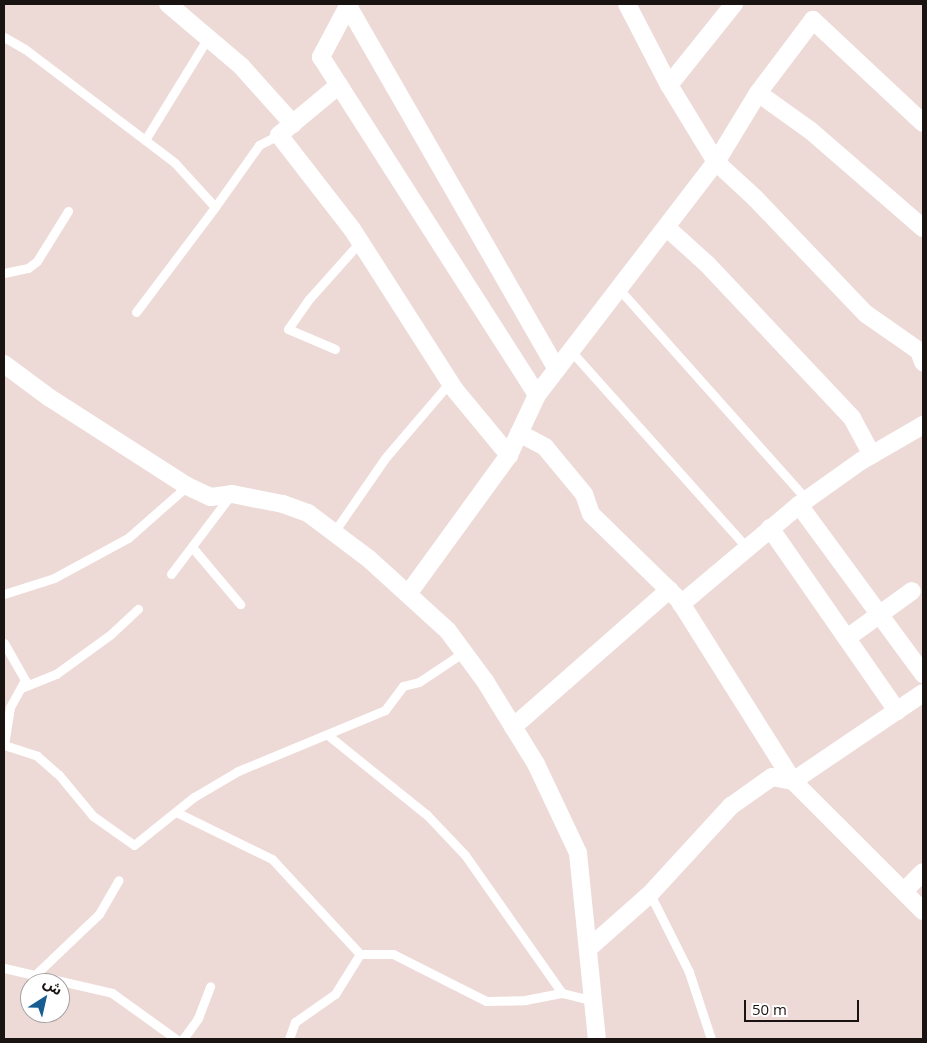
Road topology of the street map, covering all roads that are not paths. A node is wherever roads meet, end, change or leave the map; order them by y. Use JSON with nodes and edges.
{"nodes":[{"id":1,"x":168,"y":4,"type":"edge"},
{"id":2,"x":627,"y":4,"type":"edge"},
{"id":3,"x":734,"y":4,"type":"edge"},
{"id":4,"x":349,"y":5,"type":"edge"},
{"id":5,"x":208,"y":36,"type":"junction"},
{"id":6,"x":4,"y":37,"type":"edge"},
{"id":7,"x":339,"y":85,"type":"junction"},
{"id":8,"x":669,"y":85,"type":"junction"},
{"id":9,"x":758,"y":93,"type":"junction"},
{"id":10,"x":923,"y":123,"type":"edge"},
{"id":11,"x":286,"y":130,"type":"junction"},
{"id":12,"x":145,"y":140,"type":"junction"},
{"id":13,"x":716,"y":162,"type":"junction"},
{"id":14,"x":215,"y":207,"type":"junction"},
{"id":15,"x":68,"y":211,"type":"dead end"},
{"id":16,"x":666,"y":227,"type":"junction"},
{"id":17,"x":923,"y":228,"type":"edge"},
{"id":18,"x":360,"y":242,"type":"junction"},
{"id":19,"x":4,"y":273,"type":"edge"},
{"id":20,"x":618,"y":289,"type":"junction"},
{"id":21,"x":136,"y":312,"type":"dead end"},
{"id":22,"x":335,"y":349,"type":"dead end"},
{"id":23,"x":570,"y":351,"type":"junction"},
{"id":24,"x":923,"y":362,"type":"edge"},
{"id":25,"x":4,"y":364,"type":"edge"},
{"id":26,"x":557,"y":369,"type":"junction"},
{"id":27,"x":450,"y":382,"type":"junction"},
{"id":28,"x":537,"y":395,"type":"junction"},
{"id":29,"x":923,"y":425,"type":"edge"},
{"id":30,"x":519,"y":433,"type":"junction"},
{"id":31,"x":509,"y":455,"type":"junction"},
{"id":32,"x":872,"y":455,"type":"junction"},
{"id":33,"x":187,"y":486,"type":"junction"},
{"id":34,"x":232,"y":494,"type":"junction"},
{"id":35,"x":802,"y":502,"type":"junction"},
{"id":36,"x":770,"y":528,"type":"junction"},
{"id":37,"x":334,"y":532,"type":"junction"},
{"id":38,"x":192,"y":547,"type":"junction"},
{"id":39,"x":747,"y":548,"type":"junction"},
{"id":40,"x":171,"y":574,"type":"dead end"},
{"id":41,"x":668,"y":590,"type":"junction"},
{"id":42,"x":912,"y":591,"type":"dead end"},
{"id":43,"x":4,"y":594,"type":"edge"},
{"id":44,"x":408,"y":594,"type":"junction"},
{"id":45,"x":240,"y":604,"type":"dead end"},
{"id":46,"x":681,"y":604,"type":"junction"},
{"id":47,"x":138,"y":609,"type":"dead end"},
{"id":48,"x":878,"y":614,"type":"junction"},
{"id":49,"x":846,"y":638,"type":"junction"},
{"id":50,"x":4,"y":643,"type":"edge"},
{"id":51,"x":464,"y":652,"type":"junction"},
{"id":52,"x":923,"y":674,"type":"edge"},
{"id":53,"x":20,"y":688,"type":"junction"},
{"id":54,"x":923,"y":693,"type":"edge"},
{"id":55,"x":897,"y":711,"type":"junction"},
{"id":56,"x":5,"y":727,"type":"edge"},
{"id":57,"x":513,"y":727,"type":"junction"},
{"id":58,"x":329,"y":736,"type":"junction"},
{"id":59,"x":4,"y":744,"type":"edge"},
{"id":60,"x":793,"y":781,"type":"junction"},
{"id":61,"x":176,"y":812,"type":"junction"},
{"id":62,"x":923,"y":872,"type":"edge"},
{"id":63,"x":119,"y":880,"type":"dead end"},
{"id":64,"x":905,"y":890,"type":"junction"},
{"id":65,"x":650,"y":894,"type":"junction"},
{"id":66,"x":923,"y":911,"type":"edge"},
{"id":67,"x":589,"y":948,"type":"junction"},
{"id":68,"x":360,"y":954,"type":"junction"},
{"id":69,"x":4,"y":968,"type":"edge"},
{"id":70,"x":26,"y":973,"type":"edge"},
{"id":71,"x":37,"y":973,"type":"edge"},
{"id":72,"x":70,"y":983,"type":"edge"},
{"id":73,"x":210,"y":986,"type":"dead end"},
{"id":74,"x":562,"y":993,"type":"junction"},
{"id":75,"x":594,"y":1001,"type":"junction"},
{"id":76,"x":176,"y":1039,"type":"edge"},
{"id":77,"x":183,"y":1039,"type":"edge"},
{"id":78,"x":289,"y":1039,"type":"edge"},
{"id":79,"x":597,"y":1039,"type":"edge"},
{"id":80,"x":711,"y":1039,"type":"edge"}],
"edges":[{"from":1,"to":5,"type":"street"},
{"from":2,"to":8,"type":"street"},
{"from":3,"to":8,"type":"street"},
{"from":4,"to":7,"type":"street"},
{"from":4,"to":26,"type":"street"},
{"from":5,"to":11,"type":"street"},
{"from":5,"to":12,"type":"lane"},
{"from":6,"to":12,"type":"lane"},
{"from":7,"to":11,"type":"street"},
{"from":7,"to":28,"type":"street"},
{"from":8,"to":13,"type":"street"},
{"from":9,"to":10,"type":"street"},
{"from":9,"to":13,"type":"street"},
{"from":9,"to":17,"type":"street"},
{"from":11,"to":14,"type":"lane"},
{"from":11,"to":18,"type":"street"},
{"from":12,"to":14,"type":"lane"},
{"from":13,"to":16,"type":"street"},
{"from":13,"to":24,"type":"street"},
{"from":14,"to":21,"type":"lane"},
{"from":15,"to":19,"type":"lane"},
{"from":16,"to":20,"type":"street"},
{"from":16,"to":32,"type":"street"},
{"from":18,"to":22,"type":"lane"},
{"from":18,"to":27,"type":"street"},
{"from":20,"to":23,"type":"street"},
{"from":20,"to":35,"type":"lane"},
{"from":23,"to":26,"type":"street"},
{"from":23,"to":39,"type":"lane"},
{"from":25,"to":33,"type":"street"},
{"from":26,"to":28,"type":"street"},
{"from":27,"to":31,"type":"street"},
{"from":27,"to":37,"type":"lane"},
{"from":28,"to":30,"type":"street"},
{"from":29,"to":32,"type":"street"},
{"from":30,"to":31,"type":"street"},
{"from":30,"to":41,"type":"street"},
{"from":31,"to":44,"type":"street"},
{"from":32,"to":35,"type":"street"},
{"from":33,"to":34,"type":"street"},
{"from":33,"to":43,"type":"lane"},
{"from":34,"to":37,"type":"street"},
{"from":34,"to":38,"type":"lane"},
{"from":35,"to":36,"type":"street"},
{"from":35,"to":48,"type":"street"},
{"from":36,"to":39,"type":"street"},
{"from":36,"to":49,"type":"street"},
{"from":37,"to":44,"type":"street"},
{"from":38,"to":40,"type":"lane"},
{"from":38,"to":45,"type":"lane"},
{"from":39,"to":46,"type":"street"},
{"from":41,"to":46,"type":"street"},
{"from":41,"to":57,"type":"street"},
{"from":42,"to":48,"type":"street"},
{"from":44,"to":51,"type":"street"},
{"from":46,"to":60,"type":"street"},
{"from":47,"to":53,"type":"lane"},
{"from":48,"to":49,"type":"street"},
{"from":48,"to":52,"type":"street"},
{"from":49,"to":55,"type":"street"},
{"from":50,"to":53,"type":"lane"},
{"from":51,"to":57,"type":"street"},
{"from":51,"to":58,"type":"lane"},
{"from":53,"to":56,"type":"lane"},
{"from":54,"to":55,"type":"street"},
{"from":55,"to":60,"type":"street"},
{"from":56,"to":59,"type":"lane"},
{"from":57,"to":67,"type":"street"},
{"from":58,"to":61,"type":"lane"},
{"from":58,"to":74,"type":"lane"},
{"from":59,"to":61,"type":"lane"},
{"from":60,"to":64,"type":"street"},
{"from":60,"to":65,"type":"street"},
{"from":61,"to":68,"type":"lane"},
{"from":62,"to":64,"type":"street"},
{"from":63,"to":71,"type":"lane"},
{"from":64,"to":66,"type":"street"},
{"from":65,"to":67,"type":"street"},
{"from":65,"to":80,"type":"lane"},
{"from":67,"to":75,"type":"street"},
{"from":68,"to":74,"type":"lane"},
{"from":68,"to":78,"type":"lane"},
{"from":69,"to":70,"type":"lane"},
{"from":72,"to":76,"type":"lane"},
{"from":73,"to":77,"type":"lane"},
{"from":74,"to":75,"type":"lane"},
{"from":75,"to":79,"type":"street"}]}
